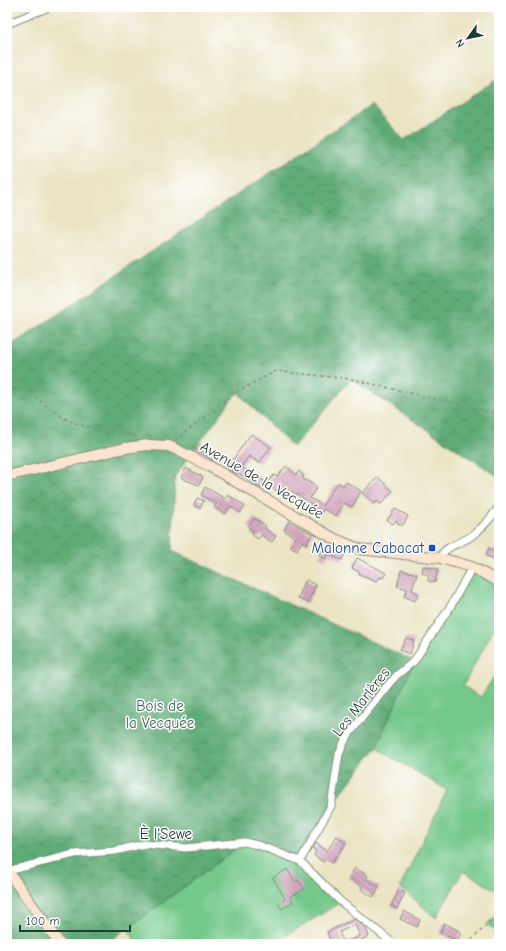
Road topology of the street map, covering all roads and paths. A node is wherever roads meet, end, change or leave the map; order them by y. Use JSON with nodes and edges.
{"nodes":[{"id":1,"x":49,"y":7,"type":"edge"},
{"id":2,"x":7,"y":24,"type":"edge"},
{"id":3,"x":7,"y":376,"type":"edge"},
{"id":4,"x":499,"y":414,"type":"edge"},
{"id":5,"x":140,"y":438,"type":"dead end"},
{"id":6,"x":174,"y":441,"type":"dead end"},
{"id":7,"x":7,"y":476,"type":"edge"},
{"id":8,"x":499,"y":507,"type":"edge"},
{"id":9,"x":440,"y":558,"type":"junction"},
{"id":10,"x":472,"y":567,"type":"junction"},
{"id":11,"x":499,"y":582,"type":"edge"},
{"id":12,"x":300,"y":861,"type":"junction"},
{"id":13,"x":7,"y":870,"type":"edge"},
{"id":14,"x":499,"y":914,"type":"edge"},
{"id":15,"x":60,"y":944,"type":"edge"},
{"id":16,"x":394,"y":944,"type":"edge"},
{"id":17,"x":467,"y":944,"type":"edge"}],
"edges":[{"from":1,"to":2,"type":"street"},
{"from":3,"to":5,"type":"path"},
{"from":4,"to":6,"type":"path"},
{"from":7,"to":9,"type":"main road","name":"Avenue de la Vecquée"},
{"from":8,"to":9,"type":"street"},
{"from":9,"to":10,"type":"main road","name":"Avenue de la Vecquée"},
{"from":10,"to":11,"type":"main road","name":"Avenue de la Vecquée"},
{"from":10,"to":12,"type":"street","name":"Les Marlères"},
{"from":12,"to":13,"type":"street","name":"È l'Sewe"},
{"from":12,"to":16,"type":"street"},
{"from":13,"to":15,"type":"main road"},
{"from":14,"to":17,"type":"path"}]}
